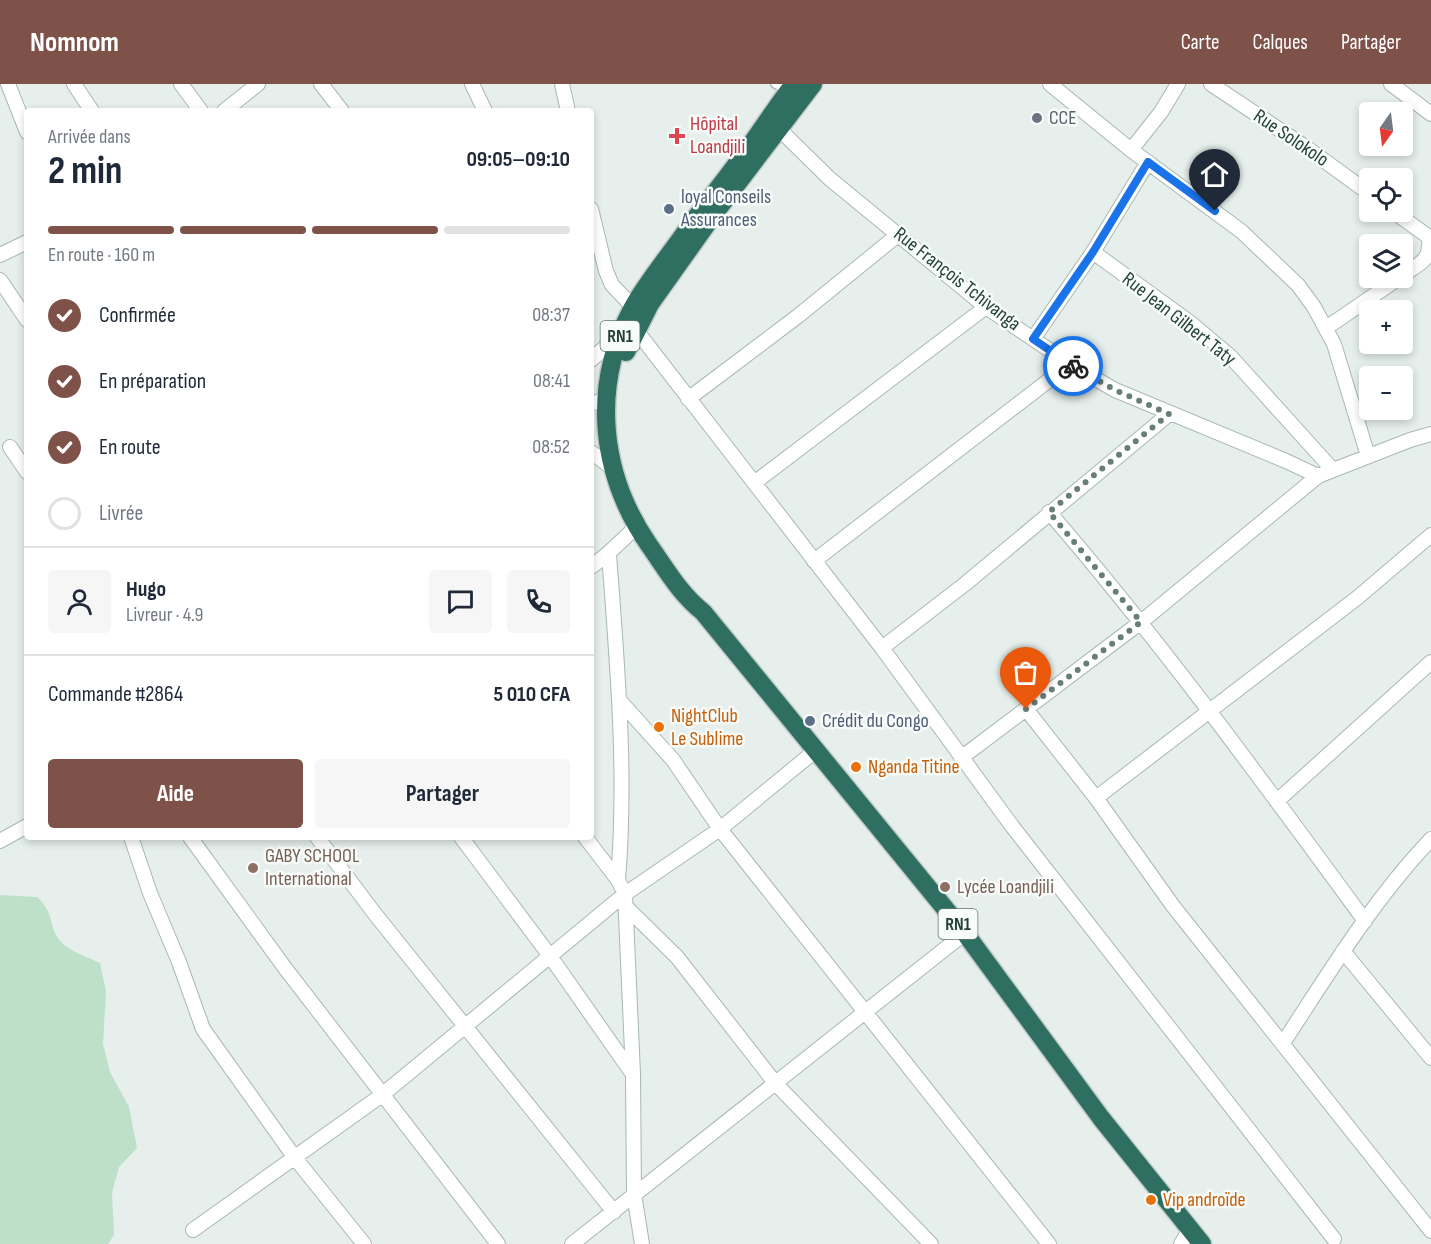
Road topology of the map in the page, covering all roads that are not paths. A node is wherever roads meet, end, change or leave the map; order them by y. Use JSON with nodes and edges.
{"nodes":[{"id":1,"x":8,"y":84,"type":"edge"},
{"id":2,"x":74,"y":84,"type":"edge"},
{"id":3,"x":181,"y":84,"type":"edge"},
{"id":4,"x":258,"y":84,"type":"edge"},
{"id":5,"x":321,"y":84,"type":"edge"},
{"id":6,"x":472,"y":84,"type":"edge"},
{"id":7,"x":562,"y":84,"type":"edge"},
{"id":8,"x":813,"y":84,"type":"edge"},
{"id":9,"x":1050,"y":84,"type":"edge"},
{"id":10,"x":1178,"y":84,"type":"edge"},
{"id":11,"x":1211,"y":84,"type":"edge"},
{"id":12,"x":1391,"y":84,"type":"edge"},
{"id":13,"x":785,"y":87,"type":"edge"},
{"id":14,"x":90,"y":108,"type":"edge"},
{"id":15,"x":199,"y":108,"type":"edge"},
{"id":16,"x":228,"y":108,"type":"edge"},
{"id":17,"x":340,"y":108,"type":"edge"},
{"id":18,"x":484,"y":108,"type":"edge"},
{"id":19,"x":567,"y":108,"type":"edge"},
{"id":20,"x":1431,"y":114,"type":"edge"},
{"id":21,"x":24,"y":124,"type":"edge"},
{"id":22,"x":778,"y":128,"type":"junction"},
{"id":23,"x":1131,"y":150,"type":"junction"},
{"id":24,"x":1148,"y":162,"type":"junction"},
{"id":25,"x":1359,"y":186,"type":"edge"},
{"id":26,"x":594,"y":222,"type":"edge"},
{"id":27,"x":1408,"y":222,"type":"edge"},
{"id":28,"x":899,"y":234,"type":"junction"},
{"id":29,"x":24,"y":243,"type":"edge"},
{"id":30,"x":1093,"y":252,"type":"junction"},
{"id":31,"x":0,"y":255,"type":"edge"},
{"id":32,"x":1413,"y":268,"type":"edge"},
{"id":33,"x":0,"y":280,"type":"edge"},
{"id":34,"x":1384,"y":288,"type":"edge"},
{"id":35,"x":633,"y":307,"type":"junction"},
{"id":36,"x":986,"y":307,"type":"junction"},
{"id":37,"x":24,"y":316,"type":"edge"},
{"id":38,"x":1326,"y":328,"type":"junction"},
{"id":39,"x":628,"y":332,"type":"junction"},
{"id":40,"x":1033,"y":339,"type":"junction"},
{"id":41,"x":594,"y":358,"type":"edge"},
{"id":42,"x":1070,"y":364,"type":"junction"},
{"id":43,"x":688,"y":399,"type":"junction"},
{"id":44,"x":598,"y":402,"type":"edge"},
{"id":45,"x":1169,"y":414,"type":"junction"},
{"id":46,"x":1431,"y":434,"type":"edge"},
{"id":47,"x":10,"y":447,"type":"dead end"},
{"id":48,"x":594,"y":454,"type":"edge"},
{"id":49,"x":1368,"y":456,"type":"junction"},
{"id":50,"x":24,"y":468,"type":"edge"},
{"id":51,"x":612,"y":468,"type":"junction"},
{"id":52,"x":1333,"y":470,"type":"junction"},
{"id":53,"x":1318,"y":476,"type":"junction"},
{"id":54,"x":754,"y":483,"type":"junction"},
{"id":55,"x":1049,"y":512,"type":"junction"},
{"id":56,"x":636,"y":527,"type":"junction"},
{"id":57,"x":1431,"y":535,"type":"edge"},
{"id":58,"x":609,"y":554,"type":"junction"},
{"id":59,"x":814,"y":561,"type":"junction"},
{"id":60,"x":594,"y":565,"type":"edge"},
{"id":61,"x":703,"y":612,"type":"junction"},
{"id":62,"x":1141,"y":622,"type":"junction"},
{"id":63,"x":882,"y":648,"type":"junction"},
{"id":64,"x":1431,"y":662,"type":"edge"},
{"id":65,"x":620,"y":701,"type":"junction"},
{"id":66,"x":1026,"y":709,"type":"junction"},
{"id":67,"x":1211,"y":711,"type":"junction"},
{"id":68,"x":815,"y":751,"type":"junction"},
{"id":69,"x":961,"y":758,"type":"junction"},
{"id":70,"x":1096,"y":798,"type":"junction"},
{"id":71,"x":1277,"y":801,"type":"junction"},
{"id":72,"x":24,"y":828,"type":"edge"},
{"id":73,"x":720,"y":829,"type":"junction"},
{"id":74,"x":1431,"y":839,"type":"edge"},
{"id":75,"x":132,"y":840,"type":"edge"},
{"id":76,"x":196,"y":840,"type":"edge"},
{"id":77,"x":319,"y":840,"type":"edge"},
{"id":78,"x":463,"y":840,"type":"edge"},
{"id":79,"x":587,"y":840,"type":"edge"},
{"id":80,"x":0,"y":841,"type":"edge"},
{"id":81,"x":618,"y":880,"type":"junction"},
{"id":82,"x":625,"y":900,"type":"junction"},
{"id":83,"x":1365,"y":921,"type":"junction"},
{"id":84,"x":965,"y":933,"type":"junction"},
{"id":85,"x":1343,"y":951,"type":"junction"},
{"id":86,"x":550,"y":956,"type":"junction"},
{"id":87,"x":867,"y":1012,"type":"junction"},
{"id":88,"x":465,"y":1026,"type":"junction"},
{"id":89,"x":1283,"y":1043,"type":"junction"},
{"id":90,"x":1431,"y":1058,"type":"edge"},
{"id":91,"x":633,"y":1074,"type":"junction"},
{"id":92,"x":776,"y":1084,"type":"junction"},
{"id":93,"x":382,"y":1095,"type":"junction"},
{"id":94,"x":295,"y":1158,"type":"junction"},
{"id":95,"x":634,"y":1194,"type":"junction"},
{"id":96,"x":614,"y":1212,"type":"junction"},
{"id":97,"x":193,"y":1230,"type":"dead end"},
{"id":98,"x":1431,"y":1231,"type":"edge"},
{"id":99,"x":1186,"y":1236,"type":"edge"},
{"id":100,"x":1334,"y":1239,"type":"dead end"},
{"id":101,"x":364,"y":1244,"type":"edge"},
{"id":102,"x":498,"y":1244,"type":"edge"},
{"id":103,"x":572,"y":1244,"type":"edge"},
{"id":104,"x":642,"y":1244,"type":"edge"},
{"id":105,"x":931,"y":1244,"type":"edge"},
{"id":106,"x":1049,"y":1244,"type":"edge"},
{"id":107,"x":1202,"y":1244,"type":"edge"}],
"edges":[{"from":1,"to":21,"type":"street"},
{"from":2,"to":14,"type":"street"},
{"from":3,"to":15,"type":"street"},
{"from":4,"to":16,"type":"street"},
{"from":5,"to":17,"type":"street"},
{"from":6,"to":18,"type":"street"},
{"from":7,"to":19,"type":"street"},
{"from":8,"to":22,"type":"highway","number":"RN1"},
{"from":9,"to":23,"type":"street"},
{"from":10,"to":23,"type":"street"},
{"from":11,"to":25,"type":"street","name":"Rue Solokolo"},
{"from":12,"to":20,"type":"street"},
{"from":13,"to":35,"type":"highway","number":"RN1"},
{"from":22,"to":28,"type":"street","name":"Rue François Tchivanga"},
{"from":22,"to":39,"type":"highway","number":"RN1"},
{"from":23,"to":24,"type":"street"},
{"from":24,"to":30,"type":"street"},
{"from":24,"to":38,"type":"street"},
{"from":26,"to":35,"type":"street"},
{"from":27,"to":32,"type":"street"},
{"from":28,"to":36,"type":"street","name":"Rue François Tchivanga"},
{"from":28,"to":43,"type":"street"},
{"from":29,"to":31,"type":"street"},
{"from":30,"to":40,"type":"street"},
{"from":30,"to":52,"type":"street","name":"Rue Jean Gilbert Taty"},
{"from":33,"to":37,"type":"street"},
{"from":34,"to":38,"type":"street"},
{"from":35,"to":39,"type":"highway","number":"RN1"},
{"from":36,"to":40,"type":"street","name":"Rue François Tchivanga"},
{"from":36,"to":54,"type":"street"},
{"from":38,"to":49,"type":"street"},
{"from":39,"to":41,"type":"street"},
{"from":39,"to":43,"type":"street"},
{"from":39,"to":44,"type":"highway","number":"RN1"},
{"from":39,"to":61,"type":"highway","number":"RN1"},
{"from":40,"to":42,"type":"street","name":"Rue François Tchivanga"},
{"from":42,"to":45,"type":"street","name":"Rue François Tchivanga"},
{"from":42,"to":59,"type":"street"},
{"from":43,"to":54,"type":"street"},
{"from":44,"to":51,"type":"highway","number":"RN1"},
{"from":45,"to":53,"type":"street","name":"Rue François Tchivanga"},
{"from":45,"to":55,"type":"street"},
{"from":46,"to":49,"type":"street"},
{"from":47,"to":50,"type":"street"},
{"from":48,"to":51,"type":"street"},
{"from":49,"to":52,"type":"street"},
{"from":51,"to":56,"type":"highway","number":"RN1"},
{"from":52,"to":53,"type":"street"},
{"from":53,"to":62,"type":"street"},
{"from":54,"to":59,"type":"street"},
{"from":55,"to":62,"type":"street"},
{"from":55,"to":63,"type":"street"},
{"from":56,"to":58,"type":"street"},
{"from":56,"to":61,"type":"highway","number":"RN1"},
{"from":57,"to":67,"type":"street"},
{"from":58,"to":60,"type":"street"},
{"from":58,"to":65,"type":"street"},
{"from":59,"to":63,"type":"street"},
{"from":61,"to":68,"type":"highway","number":"RN1"},
{"from":62,"to":66,"type":"street"},
{"from":62,"to":67,"type":"street"},
{"from":63,"to":69,"type":"street"},
{"from":64,"to":71,"type":"street"},
{"from":65,"to":73,"type":"street"},
{"from":65,"to":81,"type":"street"},
{"from":66,"to":69,"type":"street"},
{"from":66,"to":70,"type":"street"},
{"from":67,"to":70,"type":"street"},
{"from":67,"to":71,"type":"street"},
{"from":68,"to":73,"type":"street"},
{"from":68,"to":84,"type":"highway","number":"RN1"},
{"from":69,"to":100,"type":"street"},
{"from":70,"to":89,"type":"street"},
{"from":71,"to":83,"type":"street"},
{"from":72,"to":80,"type":"street"},
{"from":73,"to":82,"type":"street"},
{"from":73,"to":87,"type":"street"},
{"from":74,"to":83,"type":"street"},
{"from":75,"to":94,"type":"street"},
{"from":76,"to":93,"type":"street"},
{"from":77,"to":88,"type":"street"},
{"from":78,"to":86,"type":"street"},
{"from":79,"to":81,"type":"street"},
{"from":81,"to":82,"type":"street"},
{"from":82,"to":86,"type":"street"},
{"from":82,"to":91,"type":"street"},
{"from":82,"to":92,"type":"street"},
{"from":83,"to":85,"type":"street"},
{"from":84,"to":87,"type":"street"},
{"from":84,"to":99,"type":"highway","number":"RN1"},
{"from":85,"to":89,"type":"street"},
{"from":85,"to":90,"type":"street"},
{"from":86,"to":88,"type":"street"},
{"from":86,"to":91,"type":"street"},
{"from":87,"to":92,"type":"street"},
{"from":87,"to":106,"type":"street"},
{"from":88,"to":93,"type":"street"},
{"from":88,"to":96,"type":"street"},
{"from":89,"to":98,"type":"street"},
{"from":91,"to":95,"type":"street"},
{"from":92,"to":95,"type":"street"},
{"from":92,"to":105,"type":"street"},
{"from":93,"to":94,"type":"street"},
{"from":93,"to":102,"type":"street"},
{"from":94,"to":97,"type":"street"},
{"from":94,"to":101,"type":"street"},
{"from":95,"to":96,"type":"street"},
{"from":95,"to":104,"type":"street"},
{"from":96,"to":103,"type":"street"},
{"from":99,"to":107,"type":"highway","number":"RN1"}]}
